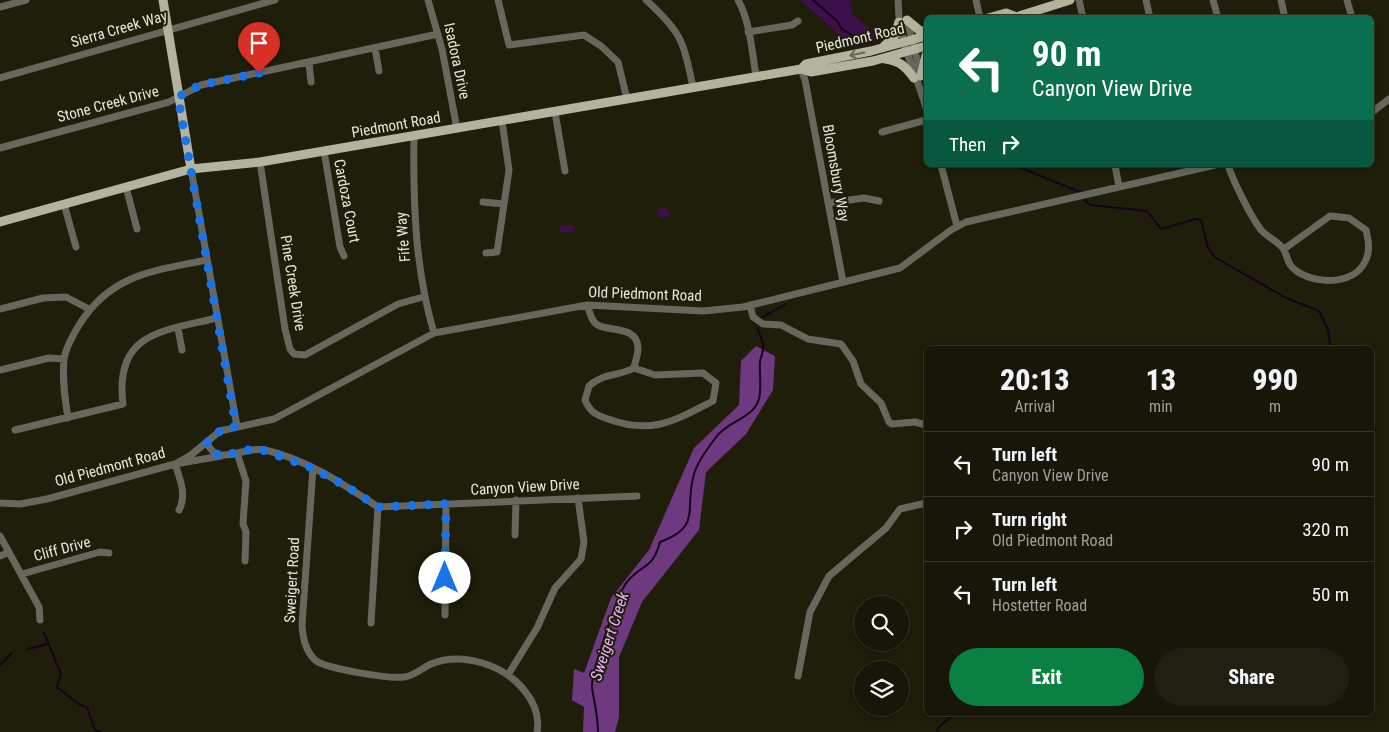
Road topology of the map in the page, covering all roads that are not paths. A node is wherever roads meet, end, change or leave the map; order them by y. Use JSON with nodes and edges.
{"nodes":[{"id":1,"x":26,"y":0,"type":"edge"},
{"id":2,"x":162,"y":0,"type":"edge"},
{"id":3,"x":275,"y":0,"type":"edge"},
{"id":4,"x":428,"y":0,"type":"edge"},
{"id":5,"x":498,"y":0,"type":"edge"},
{"id":6,"x":646,"y":0,"type":"edge"},
{"id":7,"x":738,"y":0,"type":"edge"},
{"id":8,"x":898,"y":0,"type":"edge"},
{"id":9,"x":976,"y":0,"type":"edge"},
{"id":10,"x":1070,"y":0,"type":"edge"},
{"id":11,"x":1079,"y":0,"type":"edge"},
{"id":12,"x":1146,"y":0,"type":"edge"},
{"id":13,"x":1213,"y":0,"type":"edge"},
{"id":14,"x":1281,"y":0,"type":"edge"},
{"id":15,"x":1347,"y":0,"type":"edge"},
{"id":16,"x":0,"y":7,"type":"edge"},
{"id":17,"x":979,"y":15,"type":"edge"},
{"id":18,"x":1021,"y":15,"type":"edge"},
{"id":19,"x":1082,"y":15,"type":"edge"},
{"id":20,"x":1149,"y":15,"type":"edge"},
{"id":21,"x":1217,"y":15,"type":"edge"},
{"id":22,"x":1284,"y":15,"type":"edge"},
{"id":23,"x":1351,"y":15,"type":"edge"},
{"id":24,"x":798,"y":21,"type":"dead end"},
{"id":25,"x":903,"y":21,"type":"junction"},
{"id":26,"x":167,"y":30,"type":"junction"},
{"id":27,"x":924,"y":31,"type":"edge"},
{"id":28,"x":748,"y":32,"type":"junction"},
{"id":29,"x":438,"y":34,"type":"junction"},
{"id":30,"x":924,"y":37,"type":"edge"},
{"id":31,"x":910,"y":46,"type":"junction"},
{"id":32,"x":924,"y":46,"type":"edge"},
{"id":33,"x":375,"y":48,"type":"junction"},
{"id":34,"x":881,"y":48,"type":"junction"},
{"id":35,"x":882,"y":59,"type":"junction"},
{"id":36,"x":924,"y":61,"type":"edge"},
{"id":37,"x":309,"y":63,"type":"junction"},
{"id":38,"x":801,"y":69,"type":"junction"},
{"id":39,"x":379,"y":71,"type":"dead end"},
{"id":40,"x":756,"y":76,"type":"junction"},
{"id":41,"x":0,"y":78,"type":"edge"},
{"id":42,"x":918,"y":79,"type":"junction"},
{"id":43,"x":312,"y":82,"type":"dead end"},
{"id":44,"x":693,"y":88,"type":"junction"},
{"id":45,"x":178,"y":97,"type":"junction"},
{"id":46,"x":627,"y":99,"type":"junction"},
{"id":47,"x":1389,"y":99,"type":"edge"},
{"id":48,"x":924,"y":101,"type":"edge"},
{"id":49,"x":1374,"y":111,"type":"edge"},
{"id":50,"x":555,"y":112,"type":"junction"},
{"id":51,"x":502,"y":121,"type":"junction"},
{"id":52,"x":924,"y":121,"type":"edge"},
{"id":53,"x":457,"y":128,"type":"junction"},
{"id":54,"x":882,"y":132,"type":"dead end"},
{"id":55,"x":414,"y":136,"type":"junction"},
{"id":56,"x":0,"y":148,"type":"edge"},
{"id":57,"x":324,"y":152,"type":"junction"},
{"id":58,"x":260,"y":162,"type":"junction"},
{"id":59,"x":942,"y":167,"type":"edge"},
{"id":60,"x":1115,"y":167,"type":"edge"},
{"id":61,"x":1207,"y":167,"type":"edge"},
{"id":62,"x":1229,"y":167,"type":"edge"},
{"id":63,"x":191,"y":169,"type":"junction"},
{"id":64,"x":565,"y":171,"type":"dead end"},
{"id":65,"x":126,"y":187,"type":"junction"},
{"id":66,"x":1119,"y":188,"type":"junction"},
{"id":67,"x":879,"y":201,"type":"dead end"},
{"id":68,"x":482,"y":202,"type":"dead end"},
{"id":69,"x":828,"y":203,"type":"junction"},
{"id":70,"x":64,"y":204,"type":"junction"},
{"id":71,"x":504,"y":204,"type":"junction"},
{"id":72,"x":0,"y":222,"type":"edge"},
{"id":73,"x":957,"y":226,"type":"junction"},
{"id":74,"x":137,"y":229,"type":"dead end"},
{"id":75,"x":76,"y":248,"type":"dead end"},
{"id":76,"x":1284,"y":249,"type":"junction"},
{"id":77,"x":486,"y":254,"type":"dead end"},
{"id":78,"x":344,"y":256,"type":"dead end"},
{"id":79,"x":207,"y":260,"type":"junction"},
{"id":80,"x":843,"y":282,"type":"junction"},
{"id":81,"x":423,"y":297,"type":"junction"},
{"id":82,"x":587,"y":305,"type":"junction"},
{"id":83,"x":750,"y":305,"type":"junction"},
{"id":84,"x":0,"y":309,"type":"edge"},
{"id":85,"x":89,"y":309,"type":"junction"},
{"id":86,"x":217,"y":318,"type":"junction"},
{"id":87,"x":178,"y":328,"type":"junction"},
{"id":88,"x":434,"y":333,"type":"junction"},
{"id":89,"x":182,"y":350,"type":"dead end"},
{"id":90,"x":64,"y":359,"type":"junction"},
{"id":91,"x":634,"y":368,"type":"junction"},
{"id":92,"x":0,"y":370,"type":"edge"},
{"id":93,"x":68,"y":418,"type":"junction"},
{"id":94,"x":924,"y":424,"type":"edge"},
{"id":95,"x":236,"y":426,"type":"junction"},
{"id":96,"x":15,"y":430,"type":"dead end"},
{"id":97,"x":207,"y":442,"type":"junction"},
{"id":98,"x":237,"y":453,"type":"junction"},
{"id":99,"x":221,"y":456,"type":"junction"},
{"id":100,"x":175,"y":464,"type":"junction"},
{"id":101,"x":312,"y":468,"type":"junction"},
{"id":102,"x":636,"y":496,"type":"dead end"},
{"id":103,"x":578,"y":498,"type":"junction"},
{"id":104,"x":516,"y":500,"type":"junction"},
{"id":105,"x":0,"y":503,"type":"edge"},
{"id":106,"x":924,"y":503,"type":"edge"},
{"id":107,"x":446,"y":504,"type":"junction"},
{"id":108,"x":378,"y":507,"type":"junction"},
{"id":109,"x":179,"y":510,"type":"dead end"},
{"id":110,"x":516,"y":535,"type":"dead end"},
{"id":111,"x":0,"y":536,"type":"edge"},
{"id":112,"x":9,"y":552,"type":"junction"},
{"id":113,"x":109,"y":553,"type":"dead end"},
{"id":114,"x":0,"y":556,"type":"edge"},
{"id":115,"x":245,"y":561,"type":"dead end"},
{"id":116,"x":22,"y":574,"type":"junction"},
{"id":117,"x":445,"y":615,"type":"dead end"},
{"id":118,"x":40,"y":620,"type":"dead end"},
{"id":119,"x":371,"y":623,"type":"dead end"},
{"id":120,"x":508,"y":675,"type":"junction"},
{"id":121,"x":798,"y":676,"type":"dead end"},
{"id":122,"x":537,"y":732,"type":"edge"}],
"edges":[{"from":1,"to":16,"type":"street"},
{"from":2,"to":26,"type":"main road"},
{"from":3,"to":26,"type":"street","name":"Sierra Creek Way"},
{"from":4,"to":29,"type":"street","name":"Isadora Drive"},
{"from":5,"to":46,"type":"street"},
{"from":6,"to":44,"type":"street"},
{"from":7,"to":28,"type":"street"},
{"from":8,"to":25,"type":"street"},
{"from":9,"to":17,"type":"street"},
{"from":10,"to":18,"type":"main road"},
{"from":11,"to":19,"type":"street"},
{"from":12,"to":20,"type":"street"},
{"from":13,"to":21,"type":"street"},
{"from":14,"to":22,"type":"street"},
{"from":15,"to":23,"type":"street"},
{"from":24,"to":28,"type":"street"},
{"from":25,"to":27,"type":"main road"},
{"from":25,"to":31,"type":"street"},
{"from":25,"to":34,"type":"main road"},
{"from":26,"to":41,"type":"street","name":"Sierra Creek Way"},
{"from":26,"to":45,"type":"main road"},
{"from":28,"to":40,"type":"street"},
{"from":29,"to":33,"type":"street","name":"Stone Creek Drive"},
{"from":29,"to":53,"type":"street","name":"Isadora Drive"},
{"from":30,"to":31,"type":"main road","name":"Piedmont Road"},
{"from":31,"to":32,"type":"main road","name":"Piedmont Road"},
{"from":31,"to":34,"type":"main road","name":"Piedmont Road"},
{"from":31,"to":35,"type":"main road","name":"Piedmont Road"},
{"from":31,"to":42,"type":"street"},
{"from":33,"to":37,"type":"street","name":"Stone Creek Drive"},
{"from":33,"to":39,"type":"street"},
{"from":34,"to":38,"type":"main road","name":"Piedmont Road","one_way":true},
{"from":35,"to":38,"type":"main road","name":"Piedmont Road"},
{"from":35,"to":42,"type":"main road"},
{"from":36,"to":42,"type":"main road"},
{"from":37,"to":43,"type":"street"},
{"from":37,"to":45,"type":"street","name":"Stone Creek Drive"},
{"from":38,"to":40,"type":"main road","name":"Piedmont Road"},
{"from":38,"to":69,"type":"street","name":"Bloomsbury Way"},
{"from":40,"to":44,"type":"main road","name":"Piedmont Road"},
{"from":42,"to":48,"type":"street"},
{"from":44,"to":46,"type":"main road","name":"Piedmont Road"},
{"from":45,"to":56,"type":"street","name":"Stone Creek Drive"},
{"from":45,"to":63,"type":"main road"},
{"from":46,"to":50,"type":"main road","name":"Piedmont Road"},
{"from":47,"to":49,"type":"street"},
{"from":50,"to":51,"type":"main road","name":"Piedmont Road"},
{"from":50,"to":64,"type":"street"},
{"from":51,"to":53,"type":"main road","name":"Piedmont Road"},
{"from":51,"to":71,"type":"street"},
{"from":52,"to":54,"type":"street"},
{"from":53,"to":55,"type":"main road","name":"Piedmont Road"},
{"from":55,"to":57,"type":"main road","name":"Piedmont Road"},
{"from":55,"to":81,"type":"street","name":"Fife Way"},
{"from":57,"to":58,"type":"main road","name":"Piedmont Road"},
{"from":57,"to":78,"type":"street","name":"Cardoza Court"},
{"from":58,"to":63,"type":"main road","name":"Piedmont Road"},
{"from":58,"to":81,"type":"street","name":"Pine Creek Drive"},
{"from":59,"to":73,"type":"street"},
{"from":60,"to":66,"type":"street"},
{"from":61,"to":66,"type":"street","name":"Old Piedmont Road"},
{"from":62,"to":76,"type":"street"},
{"from":63,"to":65,"type":"main road","name":"Piedmont Road"},
{"from":63,"to":79,"type":"street"},
{"from":65,"to":70,"type":"main road","name":"Piedmont Road"},
{"from":65,"to":74,"type":"street"},
{"from":66,"to":73,"type":"street","name":"Old Piedmont Road"},
{"from":67,"to":69,"type":"street"},
{"from":68,"to":71,"type":"street"},
{"from":69,"to":80,"type":"street","name":"Bloomsbury Way"},
{"from":70,"to":72,"type":"main road","name":"Piedmont Road"},
{"from":70,"to":75,"type":"street"},
{"from":71,"to":77,"type":"street"},
{"from":73,"to":80,"type":"street","name":"Old Piedmont Road"},
{"from":76,"to":76,"type":"street"},
{"from":79,"to":85,"type":"street"},
{"from":79,"to":86,"type":"street"},
{"from":80,"to":83,"type":"street","name":"Old Piedmont Road"},
{"from":81,"to":88,"type":"street","name":"Fife Way"},
{"from":82,"to":83,"type":"street","name":"Old Piedmont Road"},
{"from":82,"to":88,"type":"street","name":"Old Piedmont Road"},
{"from":82,"to":91,"type":"street"},
{"from":83,"to":94,"type":"street"},
{"from":84,"to":85,"type":"street"},
{"from":85,"to":90,"type":"street"},
{"from":86,"to":87,"type":"street"},
{"from":86,"to":95,"type":"street"},
{"from":87,"to":89,"type":"street"},
{"from":87,"to":93,"type":"street"},
{"from":88,"to":95,"type":"street","name":"Old Piedmont Road"},
{"from":90,"to":92,"type":"street"},
{"from":90,"to":93,"type":"street"},
{"from":91,"to":91,"type":"street"},
{"from":93,"to":96,"type":"street"},
{"from":95,"to":97,"type":"street","name":"Old Piedmont Road"},
{"from":97,"to":99,"type":"street"},
{"from":97,"to":100,"type":"street","name":"Old Piedmont Road"},
{"from":98,"to":99,"type":"street"},
{"from":98,"to":101,"type":"street"},
{"from":98,"to":115,"type":"street"},
{"from":99,"to":100,"type":"street"},
{"from":100,"to":105,"type":"street","name":"Old Piedmont Road"},
{"from":100,"to":109,"type":"street"},
{"from":101,"to":108,"type":"street"},
{"from":101,"to":120,"type":"street","name":"Sweigert Road"},
{"from":102,"to":103,"type":"street","name":"Canyon View Drive"},
{"from":103,"to":104,"type":"street","name":"Canyon View Drive"},
{"from":103,"to":120,"type":"street"},
{"from":104,"to":107,"type":"street","name":"Canyon View Drive"},
{"from":104,"to":110,"type":"street"},
{"from":106,"to":121,"type":"street"},
{"from":107,"to":108,"type":"street","name":"Canyon View Drive"},
{"from":107,"to":117,"type":"street"},
{"from":108,"to":119,"type":"street"},
{"from":111,"to":112,"type":"street"},
{"from":112,"to":114,"type":"street"},
{"from":112,"to":116,"type":"street"},
{"from":113,"to":116,"type":"street","name":"Cliff Drive"},
{"from":116,"to":118,"type":"street"},
{"from":120,"to":122,"type":"street","name":"Sweigert Road"}]}
